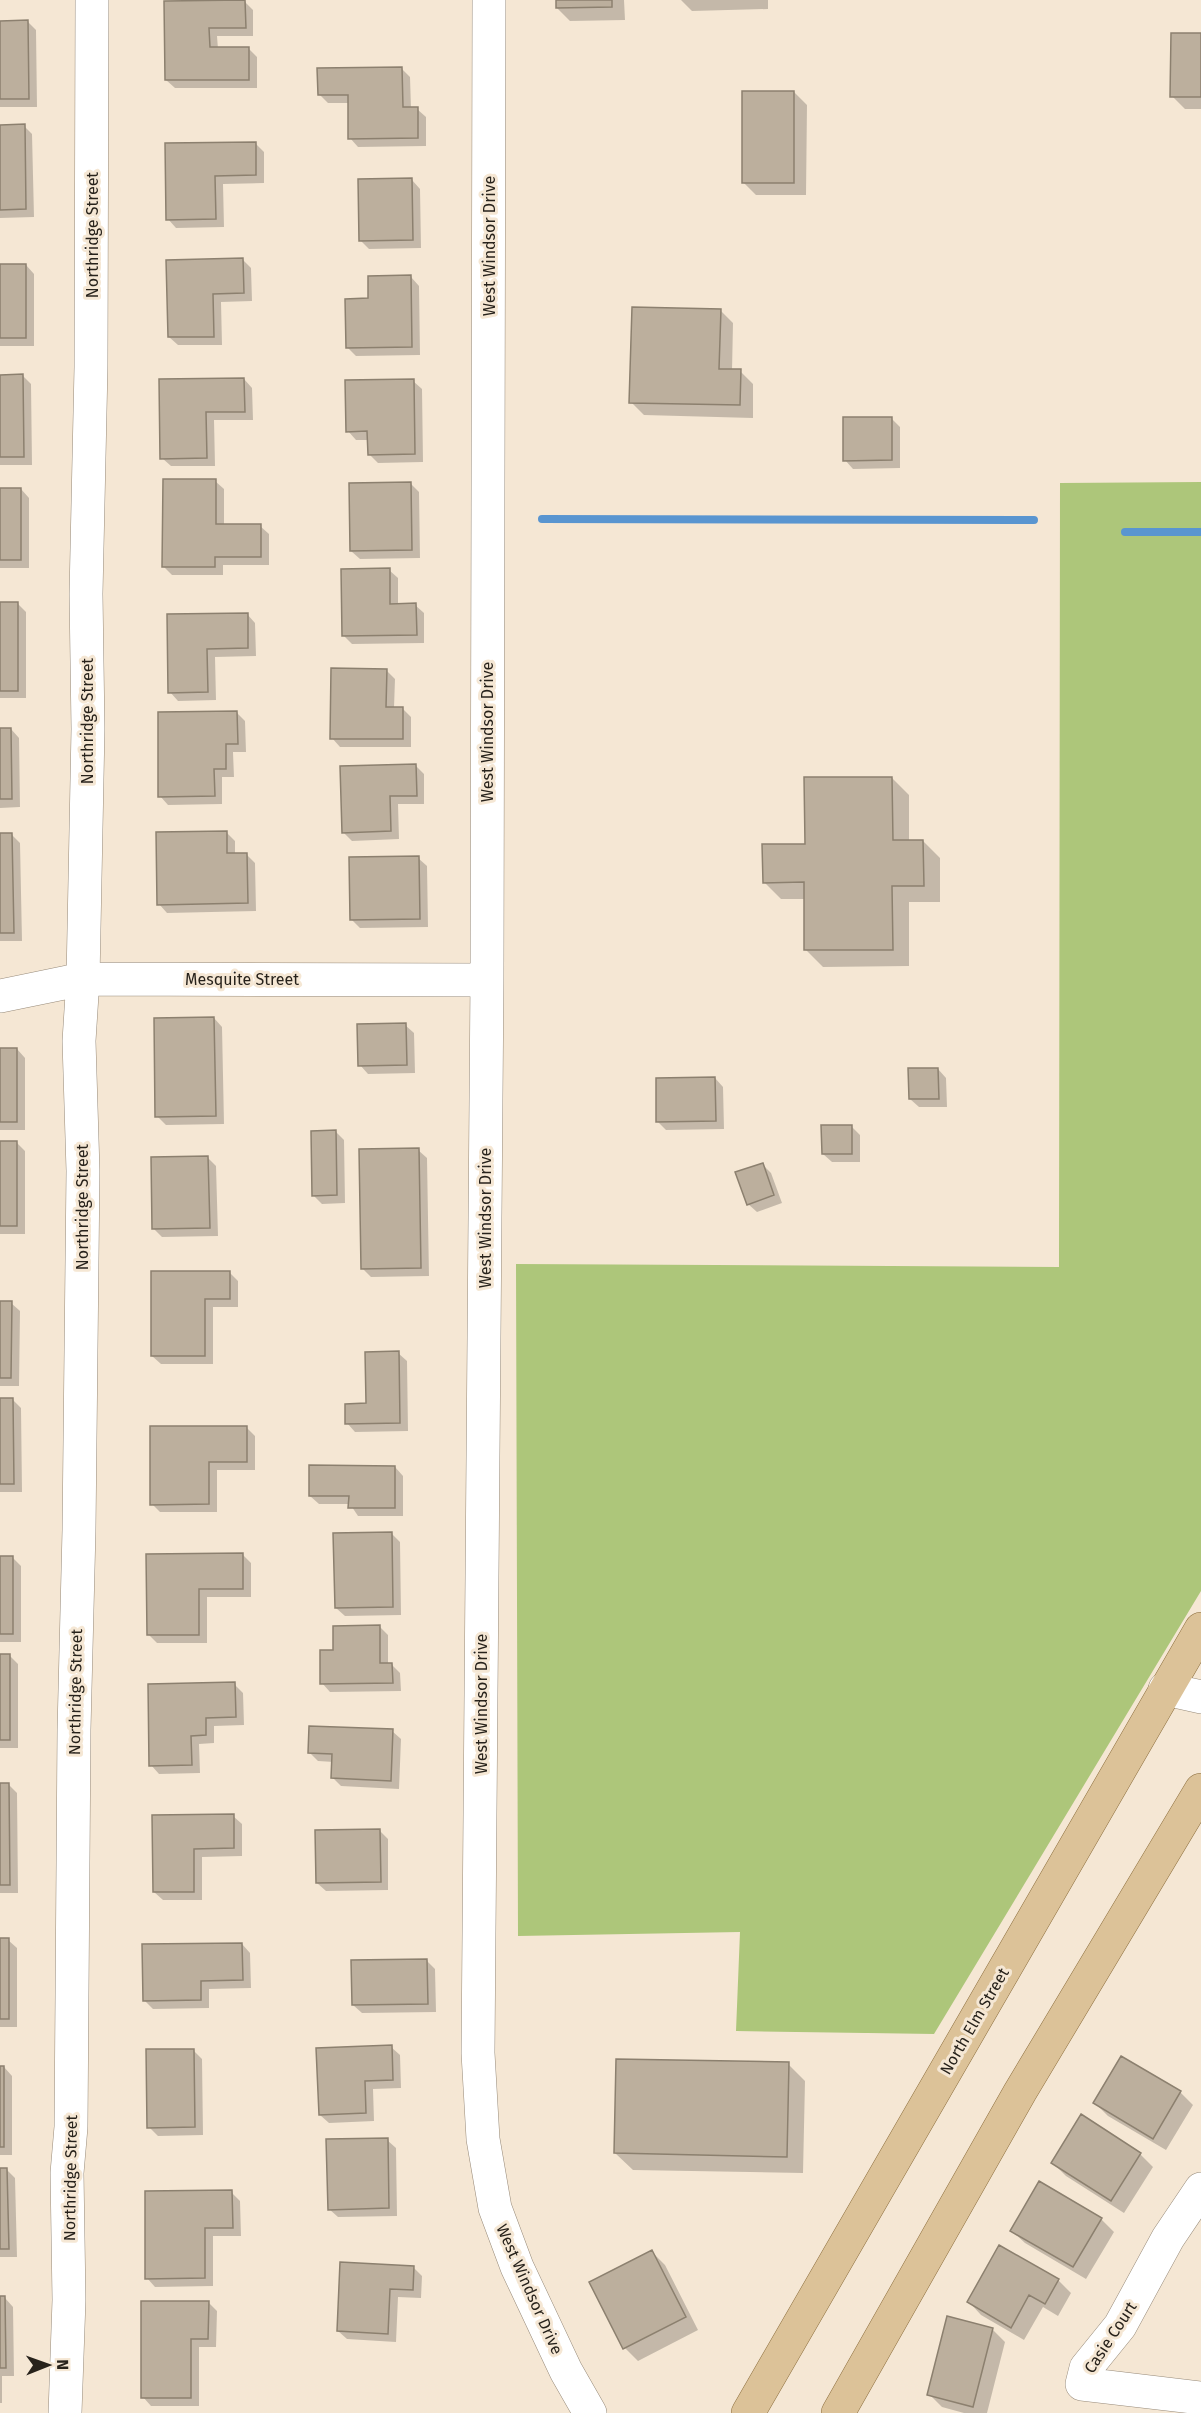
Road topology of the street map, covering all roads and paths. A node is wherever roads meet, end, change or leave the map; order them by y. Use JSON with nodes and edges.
{"nodes":[{"id":1,"x":92,"y":0,"type":"edge"},
{"id":2,"x":489,"y":0,"type":"edge"},
{"id":3,"x":83,"y":979,"type":"junction"},
{"id":4,"x":487,"y":980,"type":"junction"},
{"id":5,"x":0,"y":996,"type":"edge"},
{"id":6,"x":1201,"y":1629,"type":"edge"},
{"id":7,"x":1165,"y":1689,"type":"junction"},
{"id":8,"x":1201,"y":1697,"type":"edge"},
{"id":9,"x":1201,"y":1790,"type":"edge"},
{"id":10,"x":1201,"y":2189,"type":"edge"},
{"id":11,"x":1201,"y":2398,"type":"edge"},
{"id":12,"x":65,"y":2413,"type":"edge"},
{"id":13,"x":590,"y":2413,"type":"edge"},
{"id":14,"x":748,"y":2413,"type":"edge"},
{"id":15,"x":838,"y":2413,"type":"edge"}],
"edges":[{"from":1,"to":3,"type":"street","name":"Northridge Street"},
{"from":2,"to":4,"type":"street","name":"West Windsor Drive"},
{"from":3,"to":4,"type":"street","name":"Mesquite Street"},
{"from":3,"to":5,"type":"street","name":"Mesquite Street"},
{"from":3,"to":12,"type":"street","name":"Northridge Street"},
{"from":4,"to":13,"type":"street","name":"West Windsor Drive"},
{"from":6,"to":7,"type":"main road","name":"North Elm Street"},
{"from":7,"to":8,"type":"street"},
{"from":7,"to":14,"type":"main road","name":"North Elm Street"},
{"from":9,"to":15,"type":"main road"},
{"from":10,"to":11,"type":"street","name":"Casie Court"}]}
